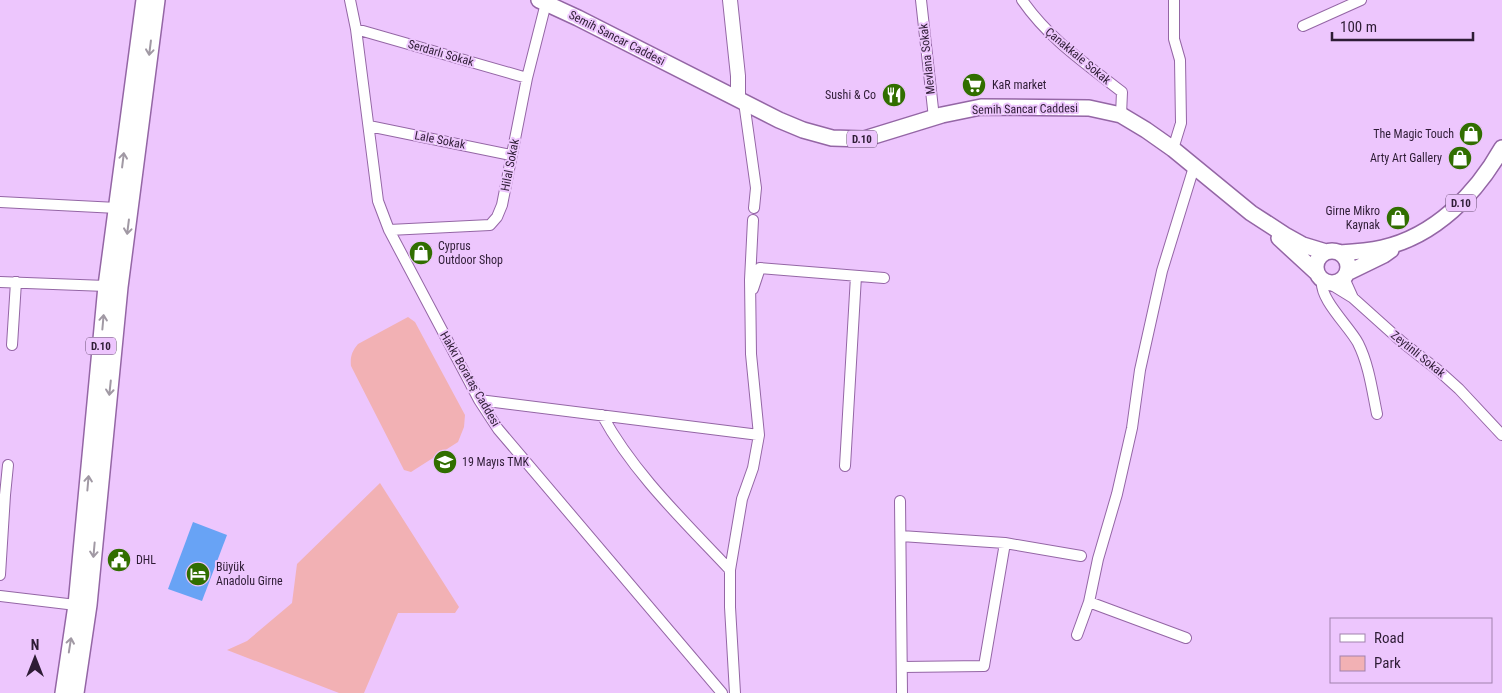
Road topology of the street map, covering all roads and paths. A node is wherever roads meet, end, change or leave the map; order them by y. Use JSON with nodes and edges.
{"nodes":[{"id":1,"x":144,"y":0,"type":"edge"},
{"id":2,"x":157,"y":0,"type":"edge"},
{"id":3,"x":350,"y":0,"type":"edge"},
{"id":4,"x":730,"y":0,"type":"edge"},
{"id":5,"x":921,"y":0,"type":"edge"},
{"id":6,"x":1022,"y":0,"type":"edge"},
{"id":7,"x":1174,"y":0,"type":"edge"},
{"id":8,"x":1361,"y":0,"type":"edge"},
{"id":9,"x":543,"y":2,"type":"edge"},
{"id":10,"x":1303,"y":26,"type":"dead end"},
{"id":11,"x":356,"y":29,"type":"junction"},
{"id":12,"x":527,"y":78,"type":"junction"},
{"id":13,"x":741,"y":100,"type":"junction"},
{"id":14,"x":1121,"y":116,"type":"junction"},
{"id":15,"x":934,"y":118,"type":"junction"},
{"id":16,"x":369,"y":126,"type":"junction"},
{"id":17,"x":1502,"y":148,"type":"edge"},
{"id":18,"x":1173,"y":149,"type":"junction"},
{"id":19,"x":511,"y":154,"type":"junction"},
{"id":20,"x":1194,"y":167,"type":"junction"},
{"id":21,"x":0,"y":202,"type":"edge"},
{"id":22,"x":117,"y":208,"type":"junction"},
{"id":23,"x":754,"y":208,"type":"dead end"},
{"id":24,"x":753,"y":220,"type":"dead end"},
{"id":25,"x":1268,"y":224,"type":"junction"},
{"id":26,"x":390,"y":230,"type":"junction"},
{"id":27,"x":1404,"y":240,"type":"junction"},
{"id":28,"x":1333,"y":252,"type":"junction"},
{"id":29,"x":1346,"y":275,"type":"junction"},
{"id":30,"x":856,"y":276,"type":"junction"},
{"id":31,"x":884,"y":278,"type":"dead end"},
{"id":32,"x":1322,"y":278,"type":"junction"},
{"id":33,"x":0,"y":282,"type":"edge"},
{"id":34,"x":16,"y":282,"type":"junction"},
{"id":35,"x":106,"y":286,"type":"junction"},
{"id":36,"x":750,"y":297,"type":"junction"},
{"id":37,"x":1353,"y":298,"type":"junction"},
{"id":38,"x":12,"y":345,"type":"dead end"},
{"id":39,"x":479,"y":400,"type":"junction"},
{"id":40,"x":1377,"y":414,"type":"dead end"},
{"id":41,"x":602,"y":415,"type":"junction"},
{"id":42,"x":759,"y":434,"type":"junction"},
{"id":43,"x":1502,"y":435,"type":"edge"},
{"id":44,"x":8,"y":465,"type":"dead end"},
{"id":45,"x":845,"y":466,"type":"dead end"},
{"id":46,"x":2,"y":495,"type":"edge"},
{"id":47,"x":900,"y":501,"type":"dead end"},
{"id":48,"x":901,"y":536,"type":"junction"},
{"id":49,"x":1005,"y":543,"type":"junction"},
{"id":50,"x":1081,"y":556,"type":"dead end"},
{"id":51,"x":730,"y":570,"type":"junction"},
{"id":52,"x":0,"y":575,"type":"edge"},
{"id":53,"x":0,"y":596,"type":"edge"},
{"id":54,"x":1089,"y":602,"type":"junction"},
{"id":55,"x":76,"y":605,"type":"junction"},
{"id":56,"x":1076,"y":635,"type":"dead end"},
{"id":57,"x":1186,"y":638,"type":"dead end"},
{"id":58,"x":903,"y":667,"type":"junction"},
{"id":59,"x":63,"y":693,"type":"edge"},
{"id":60,"x":76,"y":693,"type":"edge"},
{"id":61,"x":722,"y":693,"type":"edge"},
{"id":62,"x":735,"y":693,"type":"edge"},
{"id":63,"x":902,"y":693,"type":"edge"}],
"edges":[{"from":22,"to":1,"type":"main road","number":"D.10","one_way":true},
{"from":2,"to":60,"type":"main road","number":"D.10","one_way":true},
{"from":3,"to":11,"type":"street","name":"Hakkı Borataş Caddesi"},
{"from":4,"to":13,"type":"street"},
{"from":5,"to":15,"type":"street","name":"Mevlana Sokak"},
{"from":6,"to":14,"type":"street","name":"Çanakkale Sokak"},
{"from":7,"to":18,"type":"street"},
{"from":8,"to":10,"type":"street"},
{"from":9,"to":12,"type":"street","name":"Hilal Sokak"},
{"from":9,"to":13,"type":"main road","name":"Semih Sancar Caddesi","number":"D.10"},
{"from":11,"to":12,"type":"street","name":"Serdarlı Sokak"},
{"from":11,"to":16,"type":"street","name":"Hakkı Borataş Caddesi"},
{"from":12,"to":19,"type":"street","name":"Hilal Sokak"},
{"from":13,"to":15,"type":"main road","name":"Semih Sancar Caddesi","number":"D.10"},
{"from":13,"to":23,"type":"street"},
{"from":14,"to":15,"type":"main road","name":"Semih Sancar Caddesi","number":"D.10"},
{"from":14,"to":18,"type":"main road","name":"Semih Sancar Caddesi","number":"D.10"},
{"from":16,"to":19,"type":"street","name":"Lale Sokak"},
{"from":16,"to":26,"type":"street","name":"Hakkı Borataş Caddesi"},
{"from":17,"to":27,"type":"main road","name":"Semih Sancar Caddesi","number":"D.10"},
{"from":18,"to":20,"type":"main road","name":"Semih Sancar Caddesi","number":"D.10"},
{"from":19,"to":26,"type":"street","name":"Hilal Sokak"},
{"from":20,"to":25,"type":"main road","name":"Semih Sancar Caddesi","number":"D.10"},
{"from":20,"to":54,"type":"street"},
{"from":21,"to":22,"type":"street"},
{"from":22,"to":35,"type":"main road","number":"D.10"},
{"from":24,"to":36,"type":"street"},
{"from":25,"to":28,"type":"main road","name":"Semih Sancar Caddesi","number":"D.10"},
{"from":25,"to":32,"type":"main road","name":"Semih Sancar Caddesi","number":"D.10"},
{"from":26,"to":39,"type":"street","name":"Hakkı Borataş Caddesi"},
{"from":27,"to":28,"type":"main road","name":"Semih Sancar Caddesi","number":"D.10"},
{"from":27,"to":29,"type":"main road","name":"Semih Sancar Caddesi","number":"D.10"},
{"from":28,"to":29,"type":"main road"},
{"from":28,"to":32,"type":"main road"},
{"from":29,"to":32,"type":"main road","name":"Semih Sancar Caddesi","number":"D.10"},
{"from":29,"to":37,"type":"street"},
{"from":30,"to":31,"type":"street"},
{"from":30,"to":36,"type":"street"},
{"from":30,"to":45,"type":"street"},
{"from":32,"to":37,"type":"street","name":"Zeytinli Sokak"},
{"from":32,"to":40,"type":"street"},
{"from":33,"to":34,"type":"street"},
{"from":34,"to":35,"type":"street"},
{"from":34,"to":38,"type":"street"},
{"from":55,"to":35,"type":"main road","number":"D.10","one_way":true},
{"from":36,"to":42,"type":"street"},
{"from":37,"to":43,"type":"street","name":"Zeytinli Sokak"},
{"from":39,"to":41,"type":"street"},
{"from":39,"to":61,"type":"street","name":"Hakkı Borataş Caddesi"},
{"from":41,"to":42,"type":"street"},
{"from":41,"to":51,"type":"street"},
{"from":42,"to":51,"type":"street"},
{"from":44,"to":46,"type":"street"},
{"from":46,"to":52,"type":"street"},
{"from":47,"to":48,"type":"street"},
{"from":48,"to":49,"type":"street"},
{"from":48,"to":58,"type":"street"},
{"from":49,"to":50,"type":"street"},
{"from":49,"to":58,"type":"street"},
{"from":51,"to":62,"type":"street"},
{"from":53,"to":55,"type":"street"},
{"from":54,"to":56,"type":"street"},
{"from":54,"to":57,"type":"street"},
{"from":59,"to":55,"type":"main road","number":"D.10","one_way":true},
{"from":58,"to":63,"type":"street"}]}
